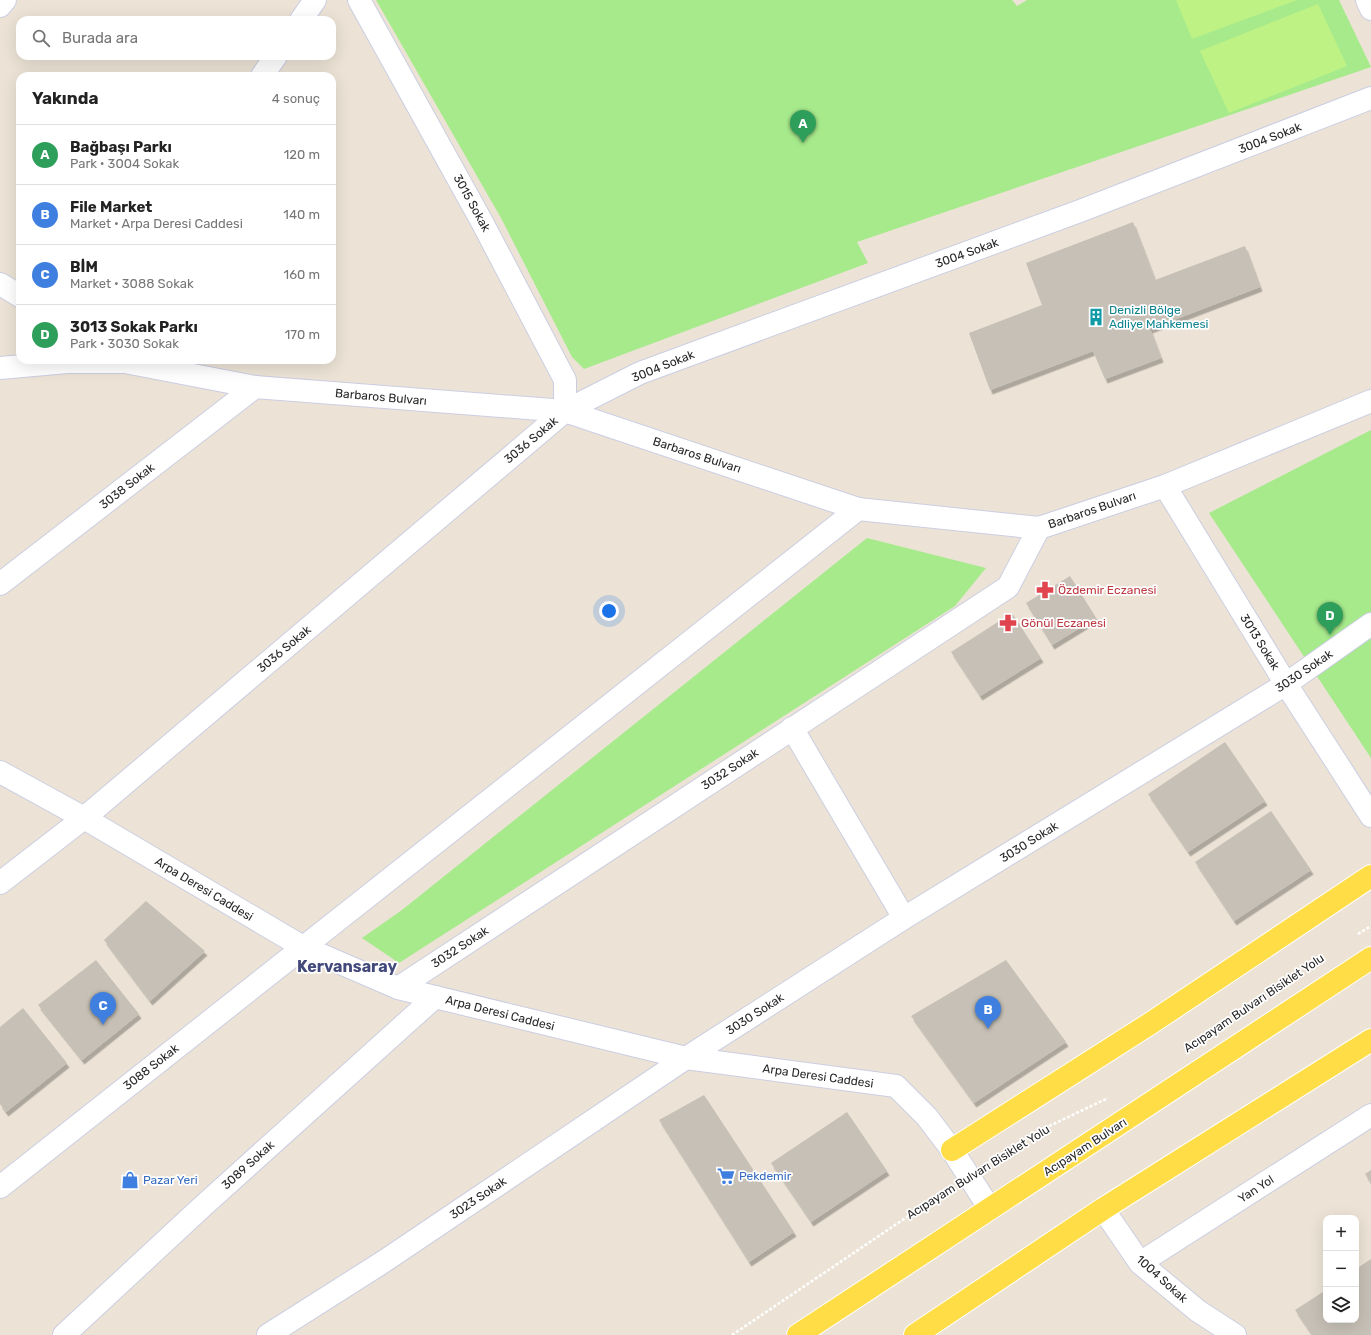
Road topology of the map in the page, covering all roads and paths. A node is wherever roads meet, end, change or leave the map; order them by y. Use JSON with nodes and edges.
{"nodes":[{"id":1,"x":4,"y":0,"type":"edge"},
{"id":2,"x":315,"y":0,"type":"edge"},
{"id":3,"x":359,"y":0,"type":"edge"},
{"id":4,"x":1367,"y":0,"type":"edge"},
{"id":5,"x":0,"y":6,"type":"edge"},
{"id":6,"x":1371,"y":10,"type":"edge"},
{"id":7,"x":304,"y":16,"type":"edge"},
{"id":8,"x":273,"y":60,"type":"edge"},
{"id":9,"x":265,"y":72,"type":"edge"},
{"id":10,"x":1371,"y":98,"type":"edge"},
{"id":11,"x":0,"y":284,"type":"edge"},
{"id":12,"x":16,"y":294,"type":"edge"},
{"id":13,"x":45,"y":364,"type":"edge"},
{"id":14,"x":138,"y":364,"type":"edge"},
{"id":15,"x":0,"y":368,"type":"edge"},
{"id":16,"x":255,"y":387,"type":"junction"},
{"id":17,"x":1371,"y":401,"type":"edge"},
{"id":18,"x":565,"y":411,"type":"junction"},
{"id":19,"x":1164,"y":486,"type":"junction"},
{"id":20,"x":858,"y":509,"type":"junction"},
{"id":21,"x":1039,"y":528,"type":"junction"},
{"id":22,"x":0,"y":584,"type":"edge"},
{"id":23,"x":1371,"y":624,"type":"edge"},
{"id":24,"x":1286,"y":684,"type":"junction"},
{"id":25,"x":792,"y":728,"type":"junction"},
{"id":26,"x":0,"y":772,"type":"edge"},
{"id":27,"x":1371,"y":816,"type":"edge"},
{"id":28,"x":84,"y":818,"type":"junction"},
{"id":29,"x":1371,"y":876,"type":"edge"},
{"id":30,"x":0,"y":883,"type":"edge"},
{"id":31,"x":904,"y":918,"type":"junction"},
{"id":32,"x":1371,"y":926,"type":"edge"},
{"id":33,"x":1358,"y":934,"type":"dead end"},
{"id":34,"x":303,"y":947,"type":"junction"},
{"id":35,"x":1371,"y":958,"type":"edge"},
{"id":36,"x":398,"y":988,"type":"junction"},
{"id":37,"x":435,"y":997,"type":"junction"},
{"id":38,"x":1371,"y":1040,"type":"edge"},
{"id":39,"x":686,"y":1058,"type":"junction"},
{"id":40,"x":1112,"y":1096,"type":"dead end"},
{"id":41,"x":1371,"y":1115,"type":"edge"},
{"id":42,"x":952,"y":1150,"type":"junction"},
{"id":43,"x":969,"y":1175,"type":"junction"},
{"id":44,"x":0,"y":1186,"type":"edge"},
{"id":45,"x":1104,"y":1209,"type":"junction"},
{"id":46,"x":990,"y":1210,"type":"junction"},
{"id":47,"x":1140,"y":1263,"type":"junction"},
{"id":48,"x":64,"y":1335,"type":"edge"},
{"id":49,"x":268,"y":1335,"type":"edge"},
{"id":50,"x":732,"y":1335,"type":"edge"},
{"id":51,"x":798,"y":1335,"type":"edge"},
{"id":52,"x":915,"y":1335,"type":"edge"},
{"id":53,"x":1235,"y":1335,"type":"edge"}],
"edges":[{"from":1,"to":5,"type":"street"},
{"from":2,"to":7,"type":"street"},
{"from":3,"to":18,"type":"street","name":"3015 Sokak"},
{"from":4,"to":6,"type":"street"},
{"from":8,"to":9,"type":"street"},
{"from":10,"to":18,"type":"street","name":"3004 Sokak"},
{"from":11,"to":12,"type":"street"},
{"from":13,"to":15,"type":"street","name":"Barbaros Bulvarı"},
{"from":14,"to":16,"type":"street","name":"Barbaros Bulvarı"},
{"from":16,"to":18,"type":"street","name":"Barbaros Bulvarı"},
{"from":16,"to":22,"type":"street","name":"3038 Sokak"},
{"from":17,"to":19,"type":"street","name":"Barbaros Bulvarı"},
{"from":18,"to":20,"type":"street","name":"Barbaros Bulvarı"},
{"from":18,"to":28,"type":"street","name":"3036 Sokak"},
{"from":19,"to":21,"type":"street","name":"Barbaros Bulvarı"},
{"from":19,"to":24,"type":"street","name":"3013 Sokak"},
{"from":20,"to":21,"type":"street","name":"Barbaros Bulvarı"},
{"from":20,"to":34,"type":"street","name":"3088 Sokak"},
{"from":21,"to":25,"type":"street","name":"3032 Sokak"},
{"from":23,"to":24,"type":"street","name":"3030 Sokak"},
{"from":24,"to":27,"type":"street","name":"3013 Sokak"},
{"from":24,"to":31,"type":"street","name":"3030 Sokak"},
{"from":25,"to":31,"type":"street"},
{"from":25,"to":36,"type":"street","name":"3032 Sokak"},
{"from":26,"to":28,"type":"street","name":"Arpa Deresi Caddesi"},
{"from":28,"to":30,"type":"street","name":"3036 Sokak"},
{"from":28,"to":34,"type":"street","name":"Arpa Deresi Caddesi"},
{"from":29,"to":42,"type":"main road"},
{"from":31,"to":39,"type":"street","name":"3030 Sokak"},
{"from":32,"to":33,"type":"path"},
{"from":34,"to":36,"type":"street","name":"Arpa Deresi Caddesi"},
{"from":34,"to":44,"type":"street","name":"3088 Sokak"},
{"from":35,"to":46,"type":"main road","name":"Acıpayam Bulvarı"},
{"from":36,"to":37,"type":"street","name":"Arpa Deresi Caddesi"},
{"from":37,"to":39,"type":"street","name":"Arpa Deresi Caddesi"},
{"from":37,"to":48,"type":"street","name":"3089 Sokak"},
{"from":38,"to":45,"type":"main road"},
{"from":39,"to":42,"type":"street","name":"Arpa Deresi Caddesi"},
{"from":39,"to":49,"type":"street","name":"3023 Sokak"},
{"from":40,"to":43,"type":"path","name":"Acıpayam Bulvarı Bisiklet Yolu"},
{"from":41,"to":47,"type":"street","name":"Yan Yol"},
{"from":42,"to":43,"type":"street","name":"Arpa Deresi Caddesi"},
{"from":43,"to":46,"type":"street","name":"Arpa Deresi Caddesi"},
{"from":43,"to":50,"type":"path","name":"Acıpayam Bulvarı Bisiklet Yolu"},
{"from":45,"to":47,"type":"street","name":"1004 Sokak"},
{"from":45,"to":52,"type":"main road"},
{"from":46,"to":51,"type":"main road","name":"Acıpayam Bulvarı"},
{"from":47,"to":53,"type":"street","name":"1004 Sokak"}]}
